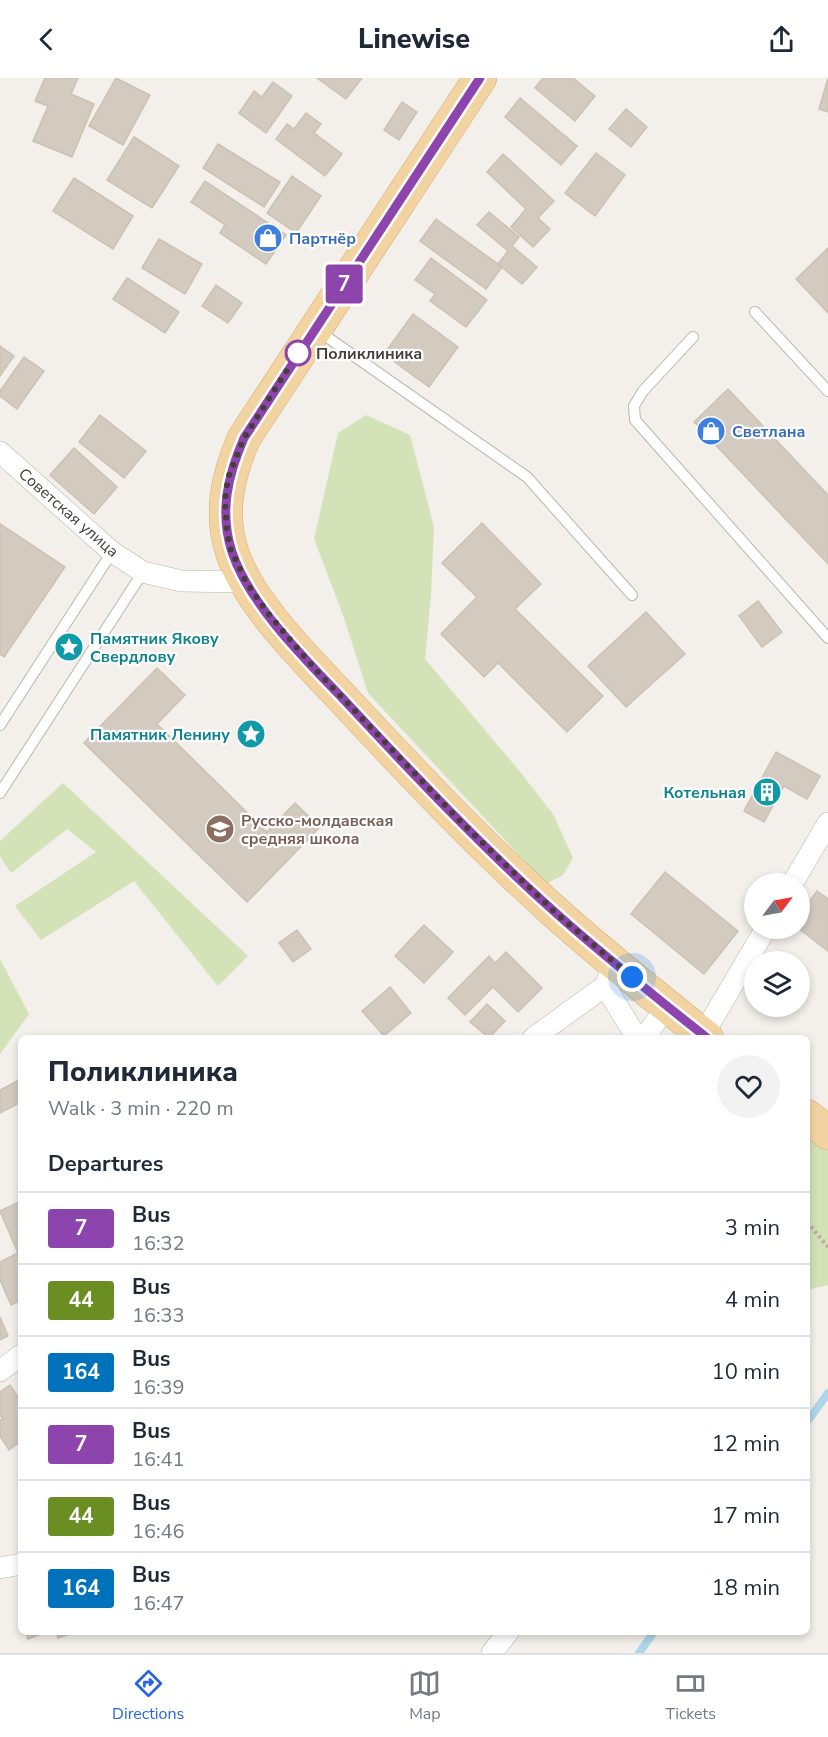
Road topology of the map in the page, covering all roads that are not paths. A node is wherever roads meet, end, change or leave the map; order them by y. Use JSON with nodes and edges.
{"nodes":[{"id":1,"x":480,"y":78,"type":"edge"},
{"id":2,"x":755,"y":312,"type":"dead end"},
{"id":3,"x":315,"y":328,"type":"junction"},
{"id":4,"x":693,"y":337,"type":"dead end"},
{"id":5,"x":828,"y":391,"type":"edge"},
{"id":6,"x":0,"y":452,"type":"edge"},
{"id":7,"x":112,"y":552,"type":"junction"},
{"id":8,"x":143,"y":572,"type":"junction"},
{"id":9,"x":246,"y":582,"type":"junction"},
{"id":10,"x":633,"y":595,"type":"dead end"},
{"id":11,"x":828,"y":638,"type":"edge"},
{"id":12,"x":0,"y":725,"type":"edge"},
{"id":13,"x":0,"y":792,"type":"edge"},
{"id":14,"x":828,"y":823,"type":"edge"},
{"id":15,"x":798,"y":873,"type":"edge"},
{"id":16,"x":760,"y":939,"type":"edge"},
{"id":17,"x":610,"y":974,"type":"junction"},
{"id":18,"x":667,"y":1006,"type":"junction"},
{"id":19,"x":537,"y":1035,"type":"edge"},
{"id":20,"x":636,"y":1035,"type":"edge"},
{"id":21,"x":646,"y":1035,"type":"edge"},
{"id":22,"x":704,"y":1035,"type":"edge"},
{"id":23,"x":706,"y":1035,"type":"edge"},
{"id":24,"x":810,"y":1118,"type":"edge"},
{"id":25,"x":828,"y":1133,"type":"edge"},
{"id":26,"x":18,"y":1357,"type":"edge"},
{"id":27,"x":0,"y":1371,"type":"edge"},
{"id":28,"x":18,"y":1565,"type":"edge"},
{"id":29,"x":0,"y":1568,"type":"edge"},
{"id":30,"x":506,"y":1635,"type":"edge"},
{"id":31,"x":492,"y":1653,"type":"edge"}],
"edges":[{"from":1,"to":3,"type":"main road"},
{"from":2,"to":5,"type":"lane"},
{"from":3,"to":9,"type":"main road"},
{"from":3,"to":10,"type":"lane"},
{"from":4,"to":11,"type":"lane"},
{"from":6,"to":7,"type":"street","name":"Советская улица"},
{"from":7,"to":8,"type":"street","name":"Советская улица"},
{"from":7,"to":12,"type":"lane"},
{"from":8,"to":9,"type":"street","name":"Советская улица"},
{"from":8,"to":13,"type":"lane"},
{"from":9,"to":17,"type":"main road"},
{"from":14,"to":15,"type":"street"},
{"from":16,"to":23,"type":"street"},
{"from":17,"to":18,"type":"main road"},
{"from":17,"to":19,"type":"street"},
{"from":17,"to":20,"type":"street"},
{"from":18,"to":21,"type":"street"},
{"from":18,"to":22,"type":"main road"},
{"from":24,"to":25,"type":"main road"},
{"from":26,"to":27,"type":"street"},
{"from":28,"to":29,"type":"street"},
{"from":30,"to":31,"type":"street"}]}
